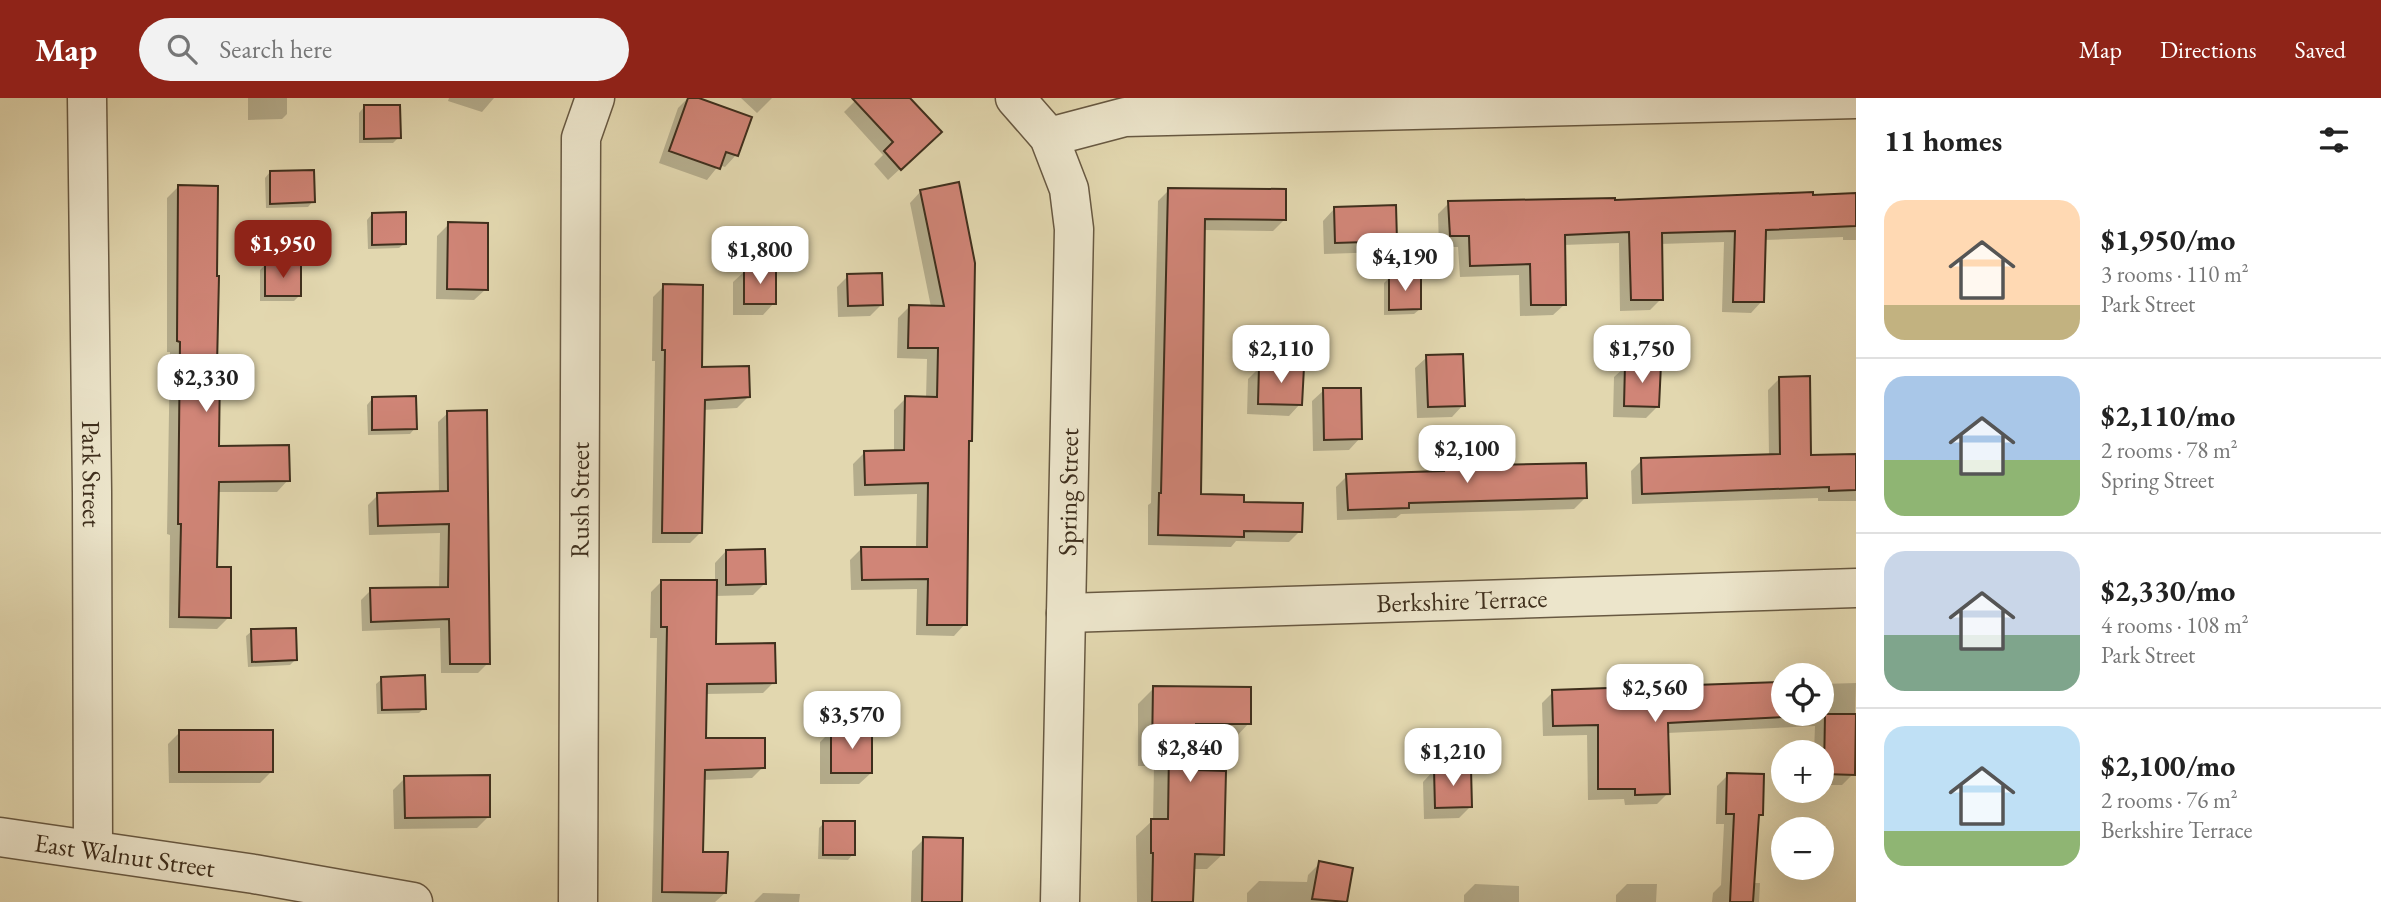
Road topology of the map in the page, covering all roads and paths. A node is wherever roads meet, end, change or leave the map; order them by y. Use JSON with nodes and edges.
{"nodes":[{"id":1,"x":87,"y":98,"type":"edge"},
{"id":2,"x":595,"y":98,"type":"edge"},
{"id":3,"x":1016,"y":98,"type":"edge"},
{"id":4,"x":1856,"y":99,"type":"edge"},
{"id":5,"x":1049,"y":137,"type":"junction"},
{"id":6,"x":1856,"y":588,"type":"edge"},
{"id":7,"x":1066,"y":613,"type":"junction"},
{"id":8,"x":0,"y":837,"type":"edge"},
{"id":9,"x":93,"y":849,"type":"junction"},
{"id":10,"x":252,"y":888,"type":"edge"},
{"id":11,"x":413,"y":902,"type":"edge"},
{"id":12,"x":578,"y":902,"type":"edge"},
{"id":13,"x":1060,"y":902,"type":"edge"}],
"edges":[{"from":1,"to":9,"type":"street","name":"Park Street"},
{"from":2,"to":12,"type":"street","name":"Rush Street"},
{"from":3,"to":5,"type":"street","name":"Spring Street"},
{"from":4,"to":5,"type":"street"},
{"from":5,"to":7,"type":"street","name":"Spring Street"},
{"from":6,"to":7,"type":"street","name":"Berkshire Terrace"},
{"from":7,"to":13,"type":"street","name":"Spring Street"},
{"from":8,"to":9,"type":"street","name":"East Walnut Street"},
{"from":9,"to":10,"type":"street","name":"East Walnut Street"},
{"from":10,"to":11,"type":"street","name":"East Walnut Street"}]}
